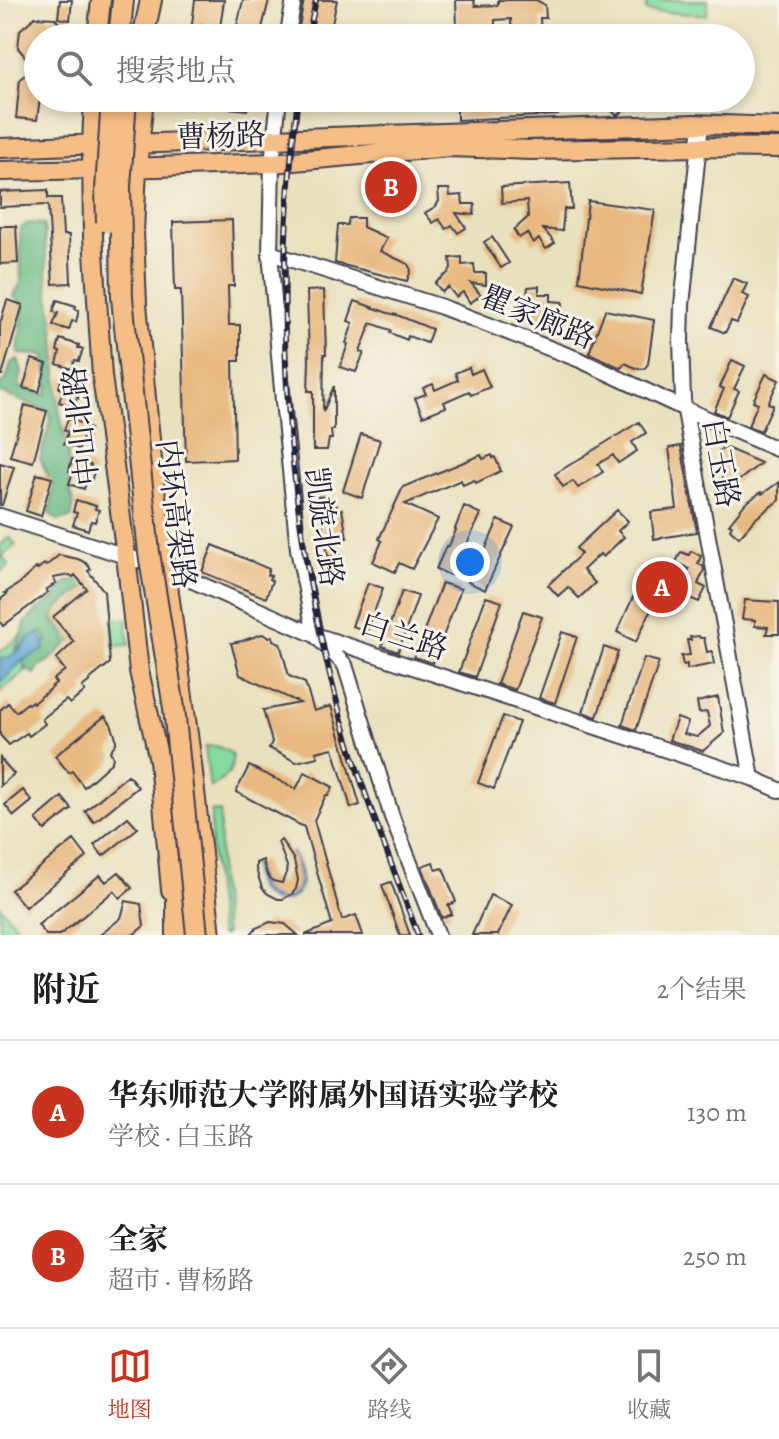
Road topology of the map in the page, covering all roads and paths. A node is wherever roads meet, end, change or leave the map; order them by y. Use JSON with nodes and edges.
{"nodes":[{"id":1,"x":101,"y":0,"type":"edge"},
{"id":2,"x":113,"y":0,"type":"edge"},
{"id":3,"x":123,"y":0,"type":"edge"},
{"id":4,"x":138,"y":0,"type":"edge"},
{"id":5,"x":151,"y":0,"type":"edge"},
{"id":6,"x":158,"y":0,"type":"edge"},
{"id":7,"x":294,"y":0,"type":"edge"},
{"id":8,"x":98,"y":24,"type":"edge"},
{"id":9,"x":112,"y":24,"type":"edge"},
{"id":10,"x":120,"y":24,"type":"edge"},
{"id":11,"x":135,"y":24,"type":"edge"},
{"id":12,"x":146,"y":24,"type":"edge"},
{"id":13,"x":154,"y":24,"type":"edge"},
{"id":14,"x":290,"y":24,"type":"edge"},
{"id":15,"x":93,"y":112,"type":"edge"},
{"id":16,"x":117,"y":112,"type":"edge"},
{"id":17,"x":118,"y":112,"type":"edge"},
{"id":18,"x":142,"y":112,"type":"edge"},
{"id":19,"x":277,"y":112,"type":"edge"},
{"id":20,"x":701,"y":124,"type":"junction"},
{"id":21,"x":779,"y":127,"type":"edge"},
{"id":22,"x":274,"y":140,"type":"junction"},
{"id":23,"x":139,"y":143,"type":"junction"},
{"id":24,"x":92,"y":144,"type":"junction"},
{"id":25,"x":699,"y":147,"type":"junction"},
{"id":26,"x":0,"y":148,"type":"edge"},
{"id":27,"x":779,"y":148,"type":"edge"},
{"id":28,"x":272,"y":163,"type":"junction"},
{"id":29,"x":137,"y":168,"type":"junction"},
{"id":30,"x":92,"y":170,"type":"junction"},
{"id":31,"x":0,"y":171,"type":"edge"},
{"id":32,"x":270,"y":253,"type":"junction"},
{"id":33,"x":685,"y":409,"type":"junction"},
{"id":34,"x":779,"y":450,"type":"edge"},
{"id":35,"x":0,"y":516,"type":"edge"},
{"id":36,"x":126,"y":556,"type":"junction"},
{"id":37,"x":166,"y":569,"type":"junction"},
{"id":38,"x":315,"y":635,"type":"junction"},
{"id":39,"x":752,"y":778,"type":"junction"},
{"id":40,"x":779,"y":790,"type":"edge"},
{"id":41,"x":177,"y":871,"type":"junction"},
{"id":42,"x":176,"y":935,"type":"edge"},
{"id":43,"x":183,"y":935,"type":"edge"},
{"id":44,"x":197,"y":935,"type":"edge"},
{"id":45,"x":211,"y":935,"type":"edge"},
{"id":46,"x":438,"y":935,"type":"edge"}],
"edges":[{"from":1,"to":8,"type":"main road"},
{"from":2,"to":9,"type":"highway"},
{"from":3,"to":10,"type":"highway"},
{"from":4,"to":11,"type":"highway"},
{"from":5,"to":12,"type":"highway"},
{"from":6,"to":13,"type":"main road"},
{"from":7,"to":14,"type":"street"},
{"from":15,"to":24,"type":"main road","name":"中山北路"},
{"from":16,"to":41,"type":"highway","name":"内环高架路","bridge":true},
{"from":17,"to":44,"type":"highway","name":"内环高架路","bridge":true},
{"from":18,"to":23,"type":"main road"},
{"from":19,"to":22,"type":"street","name":"凯旋北路"},
{"from":20,"to":21,"type":"main road","name":"曹杨路"},
{"from":20,"to":22,"type":"main road","name":"曹杨路"},
{"from":20,"to":25,"type":"street","name":"白玉路"},
{"from":22,"to":23,"type":"main road","name":"曹杨路"},
{"from":22,"to":28,"type":"street","name":"凯旋北路"},
{"from":23,"to":24,"type":"main road","name":"曹杨路"},
{"from":23,"to":29,"type":"main road"},
{"from":24,"to":26,"type":"main road","name":"曹杨路"},
{"from":24,"to":30,"type":"main road","name":"中山北路"},
{"from":25,"to":27,"type":"main road","name":"曹杨路"},
{"from":25,"to":28,"type":"main road","name":"曹杨路"},
{"from":25,"to":33,"type":"street","name":"白玉路"},
{"from":28,"to":29,"type":"main road","name":"曹杨路"},
{"from":28,"to":32,"type":"street","name":"凯旋北路"},
{"from":29,"to":30,"type":"main road","name":"曹杨路"},
{"from":29,"to":37,"type":"main road"},
{"from":30,"to":31,"type":"main road","name":"曹杨路"},
{"from":30,"to":36,"type":"main road","name":"中山北路"},
{"from":32,"to":33,"type":"street","name":"瞿家廊路"},
{"from":32,"to":38,"type":"street","name":"凯旋北路"},
{"from":33,"to":34,"type":"street","name":"瞿家廊路"},
{"from":33,"to":39,"type":"street","name":"白玉路"},
{"from":35,"to":36,"type":"street","name":"白兰路"},
{"from":36,"to":37,"type":"street","name":"白兰路"},
{"from":36,"to":42,"type":"main road","name":"中山北路"},
{"from":37,"to":38,"type":"street","name":"白兰路"},
{"from":37,"to":45,"type":"main road"},
{"from":38,"to":39,"type":"street","name":"白兰路"},
{"from":38,"to":46,"type":"street"},
{"from":39,"to":40,"type":"street"},
{"from":41,"to":42,"type":"highway"},
{"from":41,"to":43,"type":"highway","name":"内环高架路"}]}
